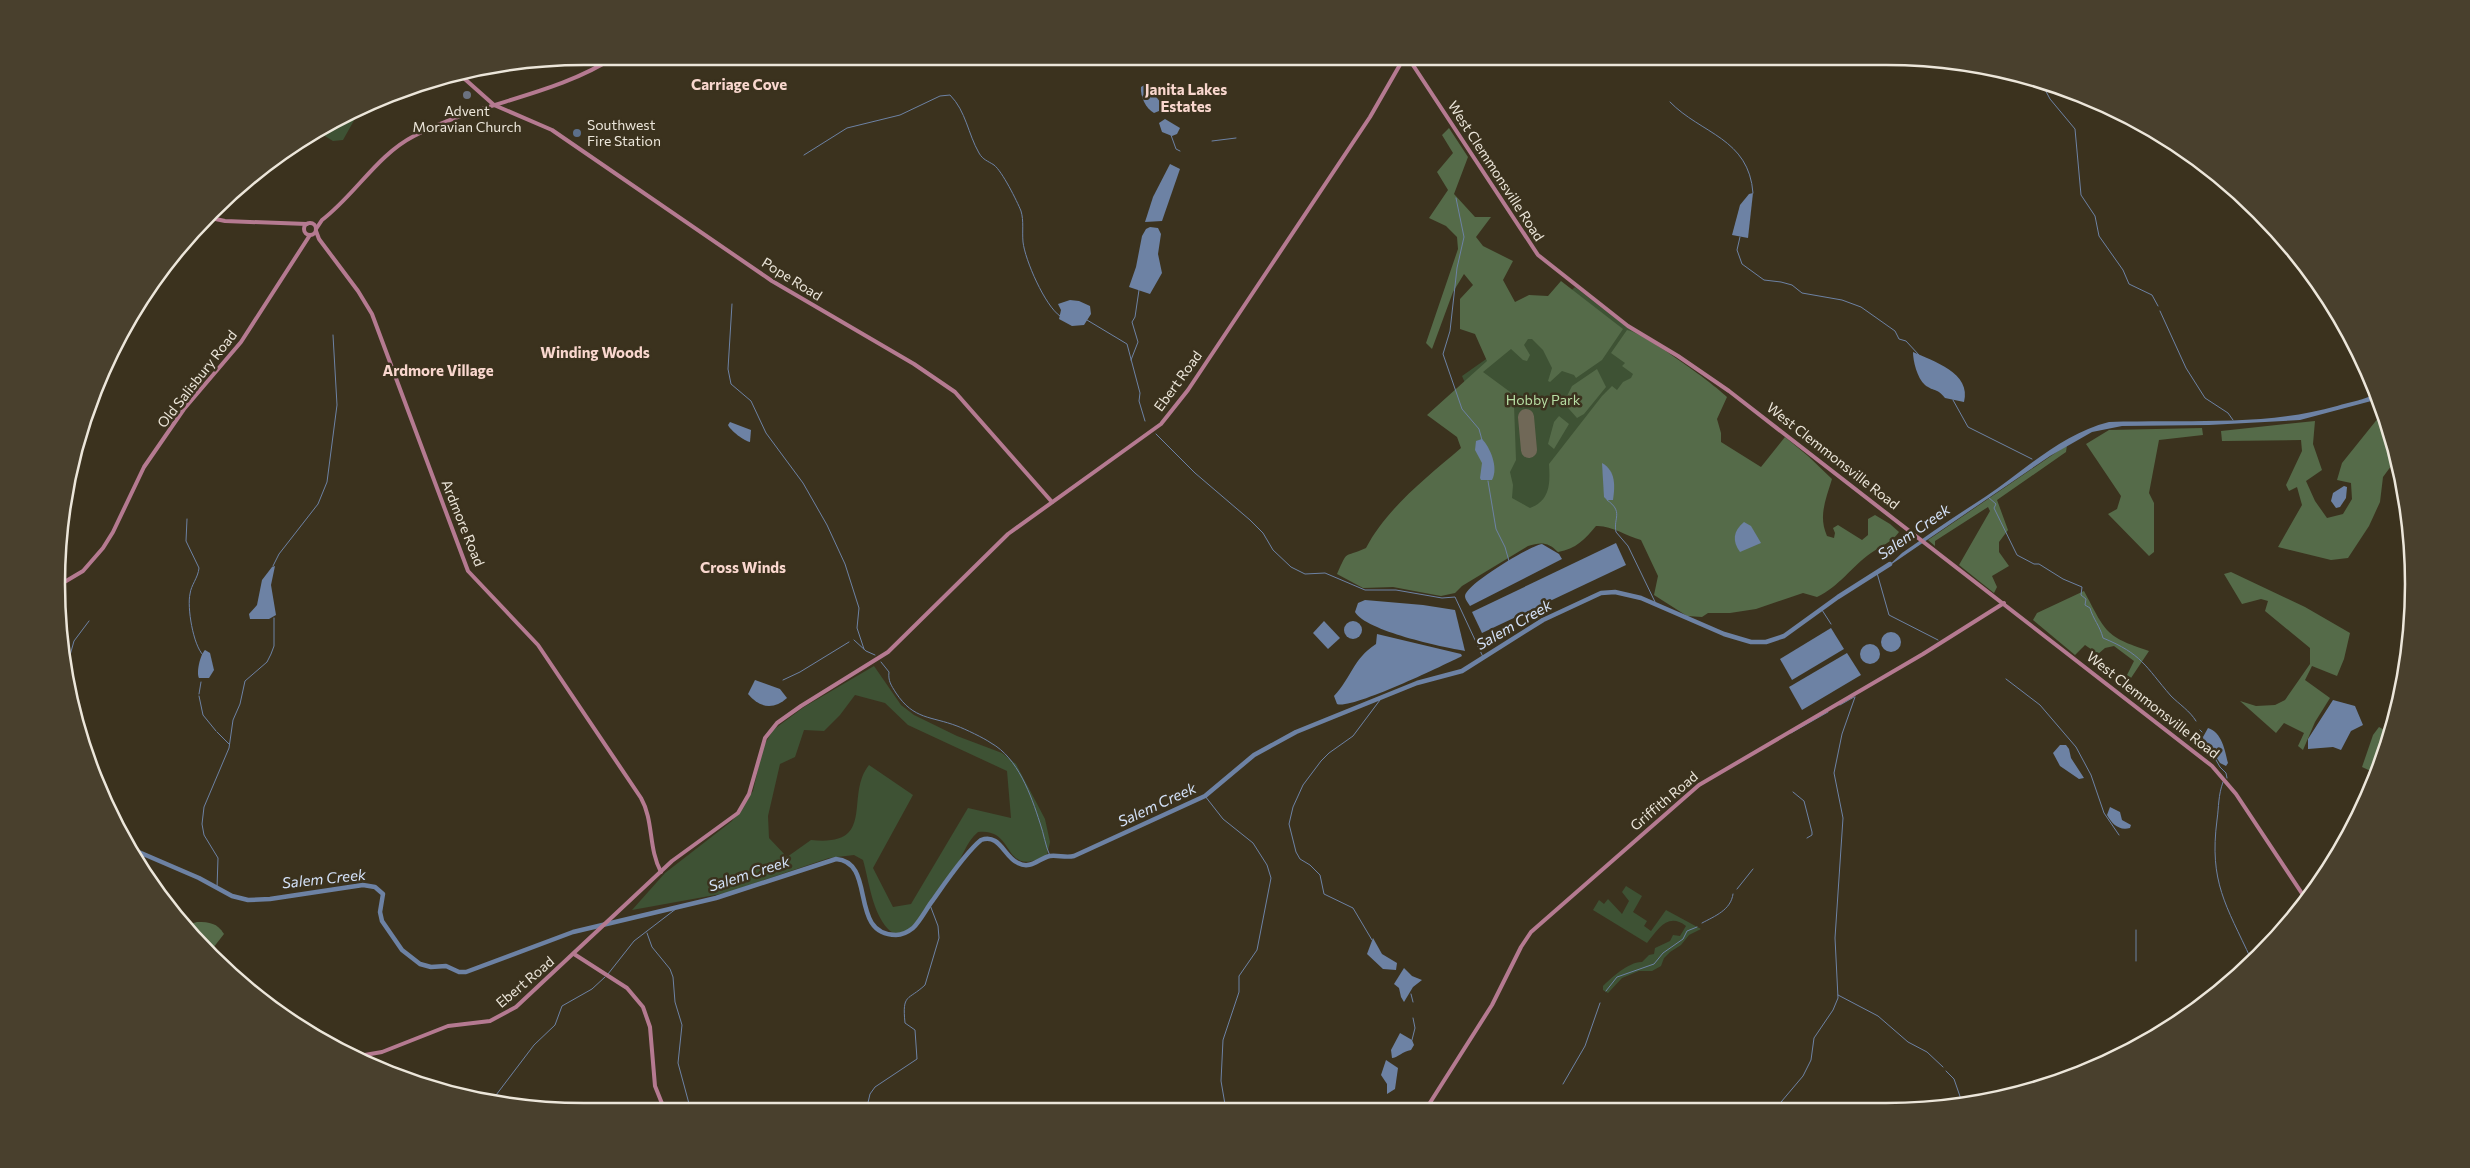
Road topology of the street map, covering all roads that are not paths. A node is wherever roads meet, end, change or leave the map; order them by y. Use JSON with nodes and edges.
{"nodes":[{"id":1,"x":599,"y":65,"type":"edge"},
{"id":2,"x":1401,"y":65,"type":"edge"},
{"id":3,"x":1412,"y":65,"type":"edge"},
{"id":4,"x":466,"y":79,"type":"edge"},
{"id":5,"x":494,"y":104,"type":"junction"},
{"id":6,"x":216,"y":219,"type":"edge"},
{"id":7,"x":322,"y":220,"type":"junction"},
{"id":8,"x":297,"y":223,"type":"junction"},
{"id":9,"x":307,"y":224,"type":"junction"},
{"id":10,"x":314,"y":224,"type":"junction"},
{"id":11,"x":304,"y":228,"type":"junction"},
{"id":12,"x":312,"y":233,"type":"junction"},
{"id":13,"x":1052,"y":502,"type":"junction"},
{"id":14,"x":65,"y":582,"type":"edge"},
{"id":15,"x":2004,"y":603,"type":"junction"},
{"id":16,"x":662,"y":872,"type":"junction"},
{"id":17,"x":2302,"y":894,"type":"edge"},
{"id":18,"x":574,"y":954,"type":"junction"},
{"id":19,"x":368,"y":1055,"type":"edge"},
{"id":20,"x":661,"y":1103,"type":"edge"},
{"id":21,"x":1430,"y":1103,"type":"edge"}],
"edges":[{"from":1,"to":5,"type":"main road","name":"Old Salisbury Road"},
{"from":2,"to":13,"type":"main road","name":"Ebert Road"},
{"from":3,"to":15,"type":"main road","name":"West Clemmonsville Road"},
{"from":4,"to":5,"type":"main road"},
{"from":5,"to":7,"type":"main road","name":"Old Salisbury Road"},
{"from":5,"to":13,"type":"main road","name":"Pope Road"},
{"from":6,"to":8,"type":"main road","name":"Old Salisbury Road"},
{"from":7,"to":10,"type":"main road","name":"Old Salisbury Road"},
{"from":7,"to":12,"type":"main road","name":"Old Salisbury Road"},
{"from":8,"to":9,"type":"main road","name":"Old Salisbury Road"},
{"from":8,"to":11,"type":"main road"},
{"from":9,"to":10,"type":"main road","name":"Old Salisbury Road"},
{"from":9,"to":11,"type":"main road"},
{"from":10,"to":12,"type":"main road","name":"Old Salisbury Road"},
{"from":11,"to":12,"type":"main road","name":"Old Salisbury Road"},
{"from":12,"to":14,"type":"main road","name":"Old Salisbury Road"},
{"from":12,"to":16,"type":"main road","name":"Ardmore Road"},
{"from":13,"to":16,"type":"main road","name":"Ebert Road"},
{"from":15,"to":17,"type":"main road","name":"West Clemmonsville Road"},
{"from":15,"to":21,"type":"main road","name":"Griffith Road"},
{"from":16,"to":18,"type":"main road","name":"Ebert Road"},
{"from":18,"to":19,"type":"main road","name":"Ebert Road"},
{"from":18,"to":20,"type":"main road"}]}
